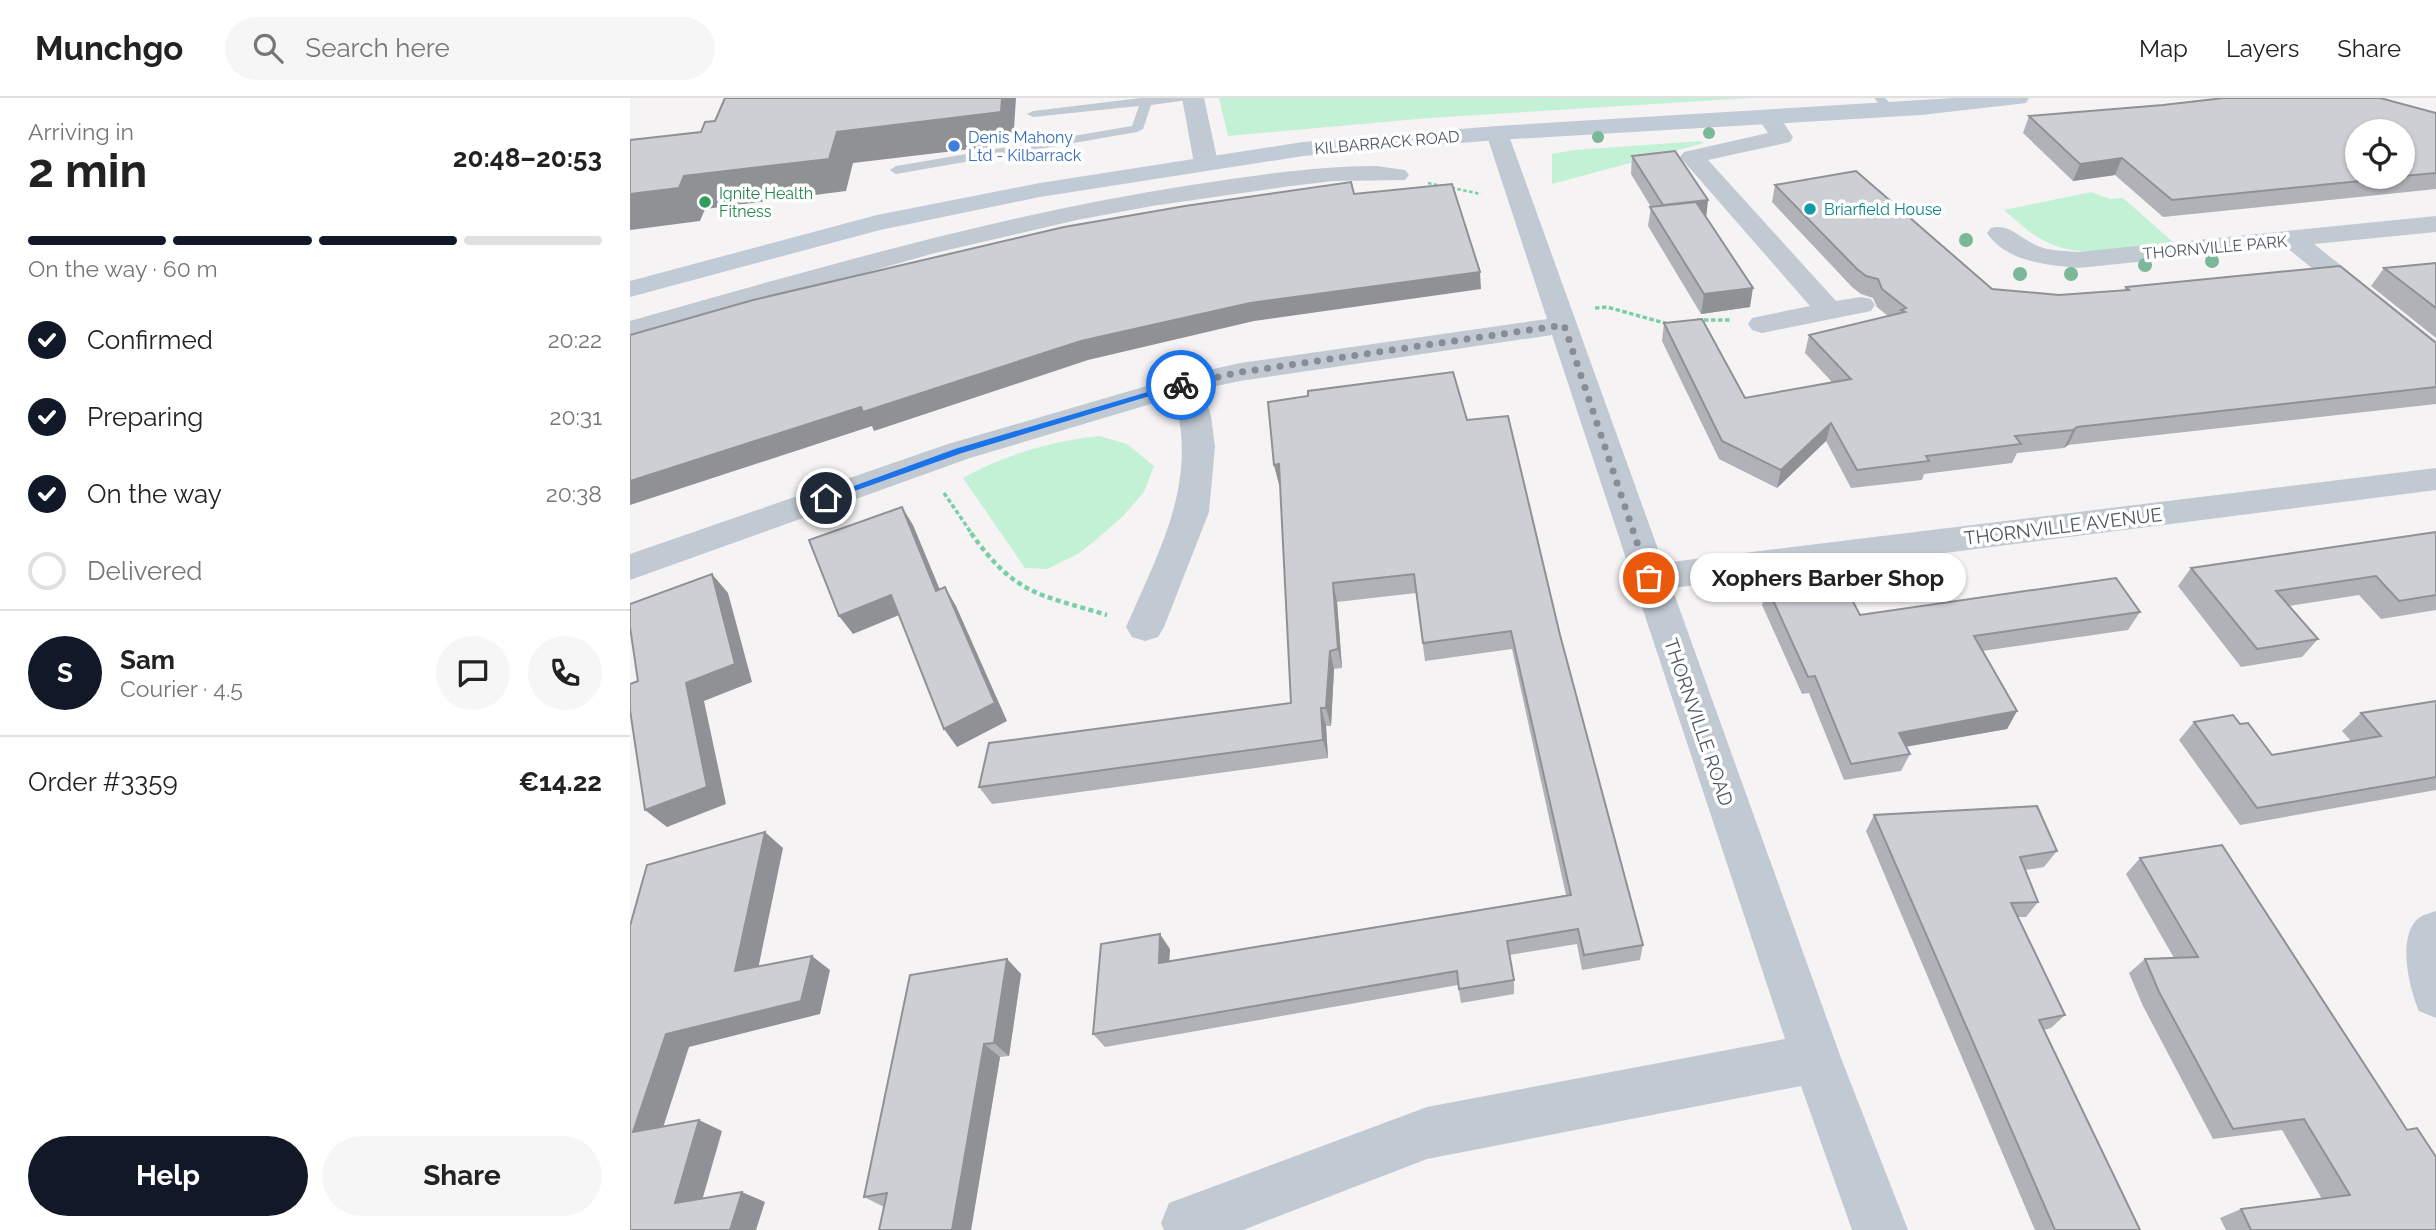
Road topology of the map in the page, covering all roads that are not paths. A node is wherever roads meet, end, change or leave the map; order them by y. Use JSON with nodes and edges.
{"nodes":[{"id":1,"x":1181,"y":98,"type":"edge"},
{"id":2,"x":1193,"y":98,"type":"edge"},
{"id":3,"x":2018,"y":98,"type":"edge"},
{"id":4,"x":1146,"y":100,"type":"edge"},
{"id":5,"x":1885,"y":104,"type":"edge"},
{"id":6,"x":1033,"y":114,"type":"dead end"},
{"id":7,"x":1769,"y":118,"type":"junction"},
{"id":8,"x":1497,"y":133,"type":"junction"},
{"id":9,"x":1206,"y":163,"type":"junction"},
{"id":10,"x":896,"y":170,"type":"dead end"},
{"id":11,"x":1397,"y":176,"type":"road end"},
{"id":12,"x":2436,"y":224,"type":"edge"},
{"id":13,"x":2000,"y":233,"type":"dead end"},
{"id":14,"x":2293,"y":240,"type":"junction"},
{"id":15,"x":765,"y":252,"type":"junction"},
{"id":16,"x":779,"y":288,"type":"junction"},
{"id":17,"x":630,"y":289,"type":"edge"},
{"id":18,"x":1861,"y":304,"type":"dead end"},
{"id":19,"x":1829,"y":311,"type":"junction"},
{"id":20,"x":1562,"y":317,"type":"junction"},
{"id":21,"x":1762,"y":324,"type":"road end"},
{"id":22,"x":630,"y":330,"type":"edge"},
{"id":23,"x":2436,"y":355,"type":"edge"},
{"id":24,"x":1185,"y":384,"type":"junction"},
{"id":25,"x":2436,"y":479,"type":"edge"},
{"id":26,"x":630,"y":567,"type":"edge"},
{"id":27,"x":1649,"y":578,"type":"junction"},
{"id":28,"x":1145,"y":627,"type":"road end"},
{"id":29,"x":2436,"y":933,"type":"edge"},
{"id":30,"x":2436,"y":994,"type":"edge"},
{"id":31,"x":1816,"y":1058,"type":"junction"},
{"id":32,"x":1188,"y":1223,"type":"dead end"},
{"id":33,"x":1880,"y":1230,"type":"edge"}],
"edges":[{"from":1,"to":4,"type":"lane"},
{"from":2,"to":9,"type":"street"},
{"from":3,"to":5,"type":"main road","name":"KILBARRACK ROAD"},
{"from":4,"to":6,"type":"lane"},
{"from":4,"to":10,"type":"lane"},
{"from":5,"to":7,"type":"main road","name":"KILBARRACK ROAD"},
{"from":7,"to":8,"type":"main road","name":"KILBARRACK ROAD"},
{"from":7,"to":19,"type":"street"},
{"from":8,"to":9,"type":"main road","name":"KILBARRACK ROAD"},
{"from":8,"to":20,"type":"street","name":"THORNVILLE ROAD"},
{"from":9,"to":15,"type":"main road","name":"KILBARRACK ROAD"},
{"from":11,"to":16,"type":"street","name":"KILBARRACK ROAD"},
{"from":12,"to":14,"type":"street","name":"THORNVILLE PARK"},
{"from":13,"to":14,"type":"street","name":"THORNVILLE PARK"},
{"from":14,"to":23,"type":"street"},
{"from":15,"to":16,"type":"street"},
{"from":15,"to":17,"type":"main road","name":"KILBARRACK ROAD"},
{"from":16,"to":22,"type":"street","name":"KILBARRACK ROAD"},
{"from":18,"to":19,"type":"street"},
{"from":19,"to":21,"type":"street"},
{"from":20,"to":24,"type":"street"},
{"from":20,"to":27,"type":"street","name":"THORNVILLE ROAD"},
{"from":24,"to":26,"type":"street"},
{"from":24,"to":28,"type":"street"},
{"from":25,"to":27,"type":"street","name":"THORNVILLE AVENUE"},
{"from":27,"to":31,"type":"street","name":"THORNVILLE ROAD"},
{"from":29,"to":30,"type":"street"},
{"from":31,"to":32,"type":"street"},
{"from":31,"to":33,"type":"street","name":"THORNVILLE ROAD"}]}
